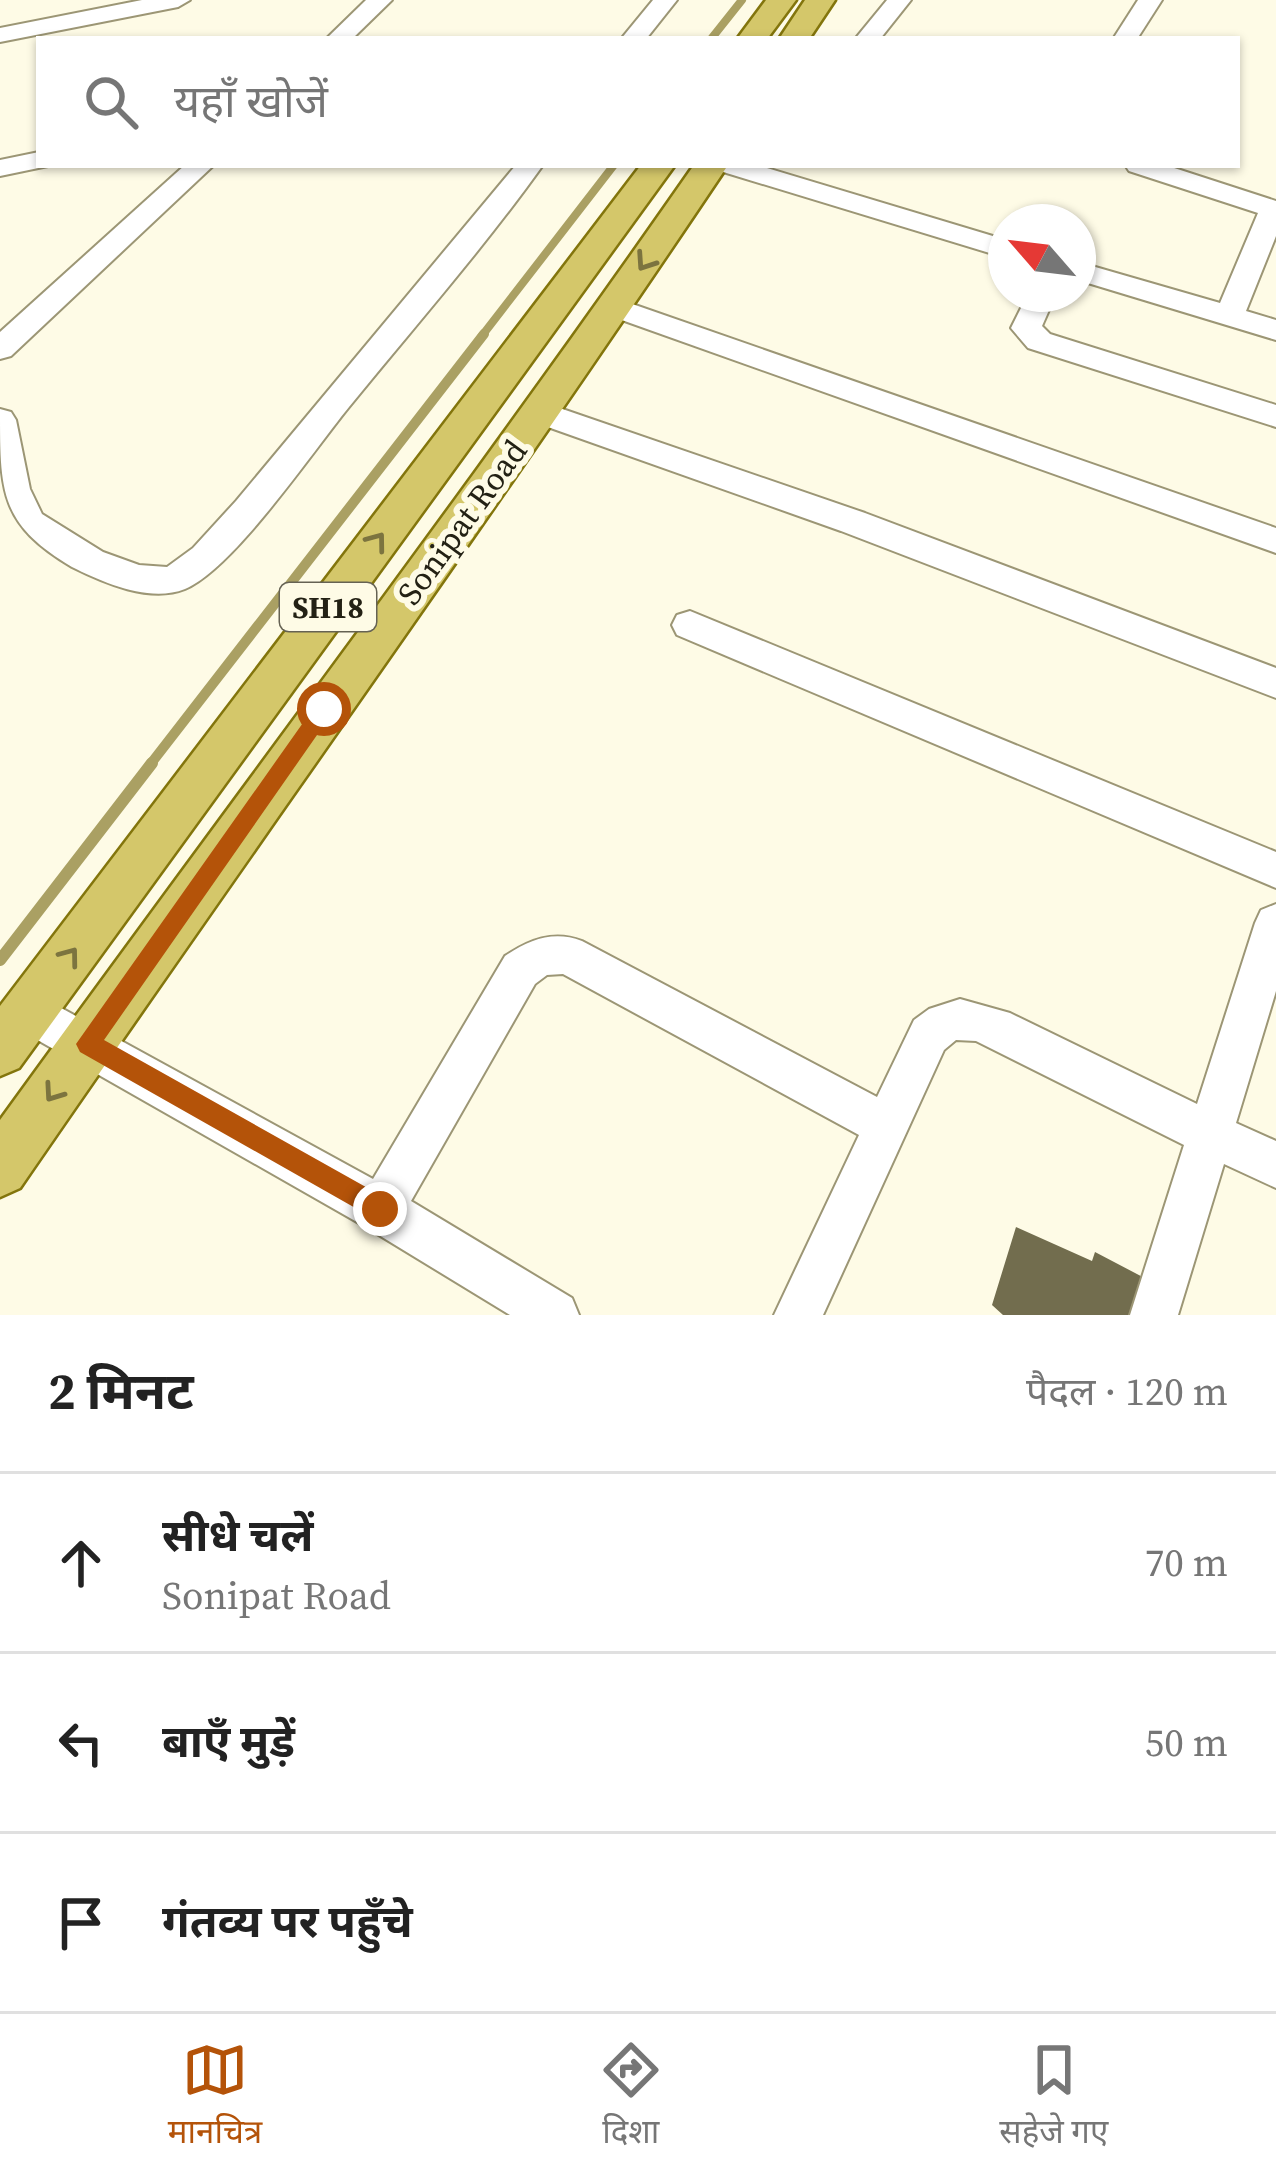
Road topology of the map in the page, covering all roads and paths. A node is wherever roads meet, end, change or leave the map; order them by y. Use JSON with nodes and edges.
{"nodes":[{"id":1,"x":178,"y":0,"type":"edge"},
{"id":2,"x":380,"y":0,"type":"edge"},
{"id":3,"x":664,"y":0,"type":"edge"},
{"id":4,"x":781,"y":0,"type":"edge"},
{"id":5,"x":820,"y":0,"type":"edge"},
{"id":6,"x":899,"y":0,"type":"edge"},
{"id":7,"x":1150,"y":0,"type":"edge"},
{"id":8,"x":0,"y":35,"type":"edge"},
{"id":9,"x":341,"y":36,"type":"edge"},
{"id":10,"x":635,"y":36,"type":"edge"},
{"id":11,"x":754,"y":36,"type":"edge"},
{"id":12,"x":796,"y":36,"type":"edge"},
{"id":13,"x":869,"y":36,"type":"edge"},
{"id":14,"x":1127,"y":36,"type":"edge"},
{"id":15,"x":36,"y":161,"type":"edge"},
{"id":16,"x":198,"y":168,"type":"edge"},
{"id":17,"x":528,"y":168,"type":"edge"},
{"id":18,"x":656,"y":168,"type":"edge"},
{"id":19,"x":708,"y":168,"type":"edge"},
{"id":20,"x":739,"y":168,"type":"edge"},
{"id":21,"x":1148,"y":168,"type":"edge"},
{"id":22,"x":0,"y":169,"type":"edge"},
{"id":23,"x":1275,"y":205,"type":"edge"},
{"id":24,"x":988,"y":244,"type":"edge"},
{"id":25,"x":1096,"y":276,"type":"edge"},
{"id":26,"x":615,"y":307,"type":"junction"},
{"id":27,"x":1034,"y":312,"type":"edge"},
{"id":28,"x":1229,"y":316,"type":"junction"},
{"id":29,"x":1276,"y":330,"type":"edge"},
{"id":30,"x":0,"y":349,"type":"edge"},
{"id":31,"x":542,"y":412,"type":"junction"},
{"id":32,"x":1276,"y":416,"type":"edge"},
{"id":33,"x":0,"y":420,"type":"edge"},
{"id":34,"x":1276,"y":542,"type":"edge"},
{"id":35,"x":691,"y":626,"type":"dead end"},
{"id":36,"x":1276,"y":683,"type":"edge"},
{"id":37,"x":1276,"y":870,"type":"edge"},
{"id":38,"x":1276,"y":922,"type":"edge"},
{"id":39,"x":28,"y":1012,"type":"junction"},
{"id":40,"x":88,"y":1044,"type":"junction"},
{"id":41,"x":0,"y":1050,"type":"edge"},
{"id":42,"x":888,"y":1127,"type":"junction"},
{"id":43,"x":1210,"y":1134,"type":"junction"},
{"id":44,"x":1276,"y":1165,"type":"edge"},
{"id":45,"x":0,"y":1168,"type":"edge"},
{"id":46,"x":380,"y":1209,"type":"junction"},
{"id":47,"x":556,"y":1315,"type":"edge"},
{"id":48,"x":798,"y":1315,"type":"edge"},
{"id":49,"x":1154,"y":1315,"type":"edge"}],
"edges":[{"from":1,"to":8,"type":"street"},
{"from":2,"to":9,"type":"street"},
{"from":3,"to":10,"type":"street"},
{"from":4,"to":11,"type":"main road"},
{"from":5,"to":12,"type":"main road"},
{"from":6,"to":13,"type":"street"},
{"from":7,"to":14,"type":"street"},
{"from":15,"to":22,"type":"street"},
{"from":16,"to":30,"type":"street"},
{"from":17,"to":33,"type":"street"},
{"from":39,"to":18,"type":"main road","name":"Sonipat Road","number":"SH18","one_way":true},
{"from":19,"to":26,"type":"main road","name":"Sonipat Road","number":"SH18","one_way":true},
{"from":20,"to":24,"type":"street"},
{"from":21,"to":23,"type":"street"},
{"from":23,"to":28,"type":"street"},
{"from":25,"to":28,"type":"street"},
{"from":26,"to":31,"type":"main road","name":"Sonipat Road","number":"SH18"},
{"from":26,"to":34,"type":"street"},
{"from":27,"to":32,"type":"street"},
{"from":28,"to":29,"type":"street"},
{"from":31,"to":36,"type":"street"},
{"from":31,"to":40,"type":"main road","name":"Sonipat Road","number":"SH18"},
{"from":35,"to":37,"type":"street"},
{"from":38,"to":43,"type":"street"},
{"from":39,"to":40,"type":"street"},
{"from":39,"to":41,"type":"main road","name":"Sonipat Road","number":"SH18"},
{"from":40,"to":45,"type":"main road","name":"Sonipat Road","number":"SH18","one_way":true},
{"from":40,"to":46,"type":"street"},
{"from":42,"to":43,"type":"street"},
{"from":42,"to":46,"type":"street"},
{"from":42,"to":48,"type":"street"},
{"from":43,"to":44,"type":"street"},
{"from":43,"to":49,"type":"street"},
{"from":46,"to":47,"type":"street"}]}
